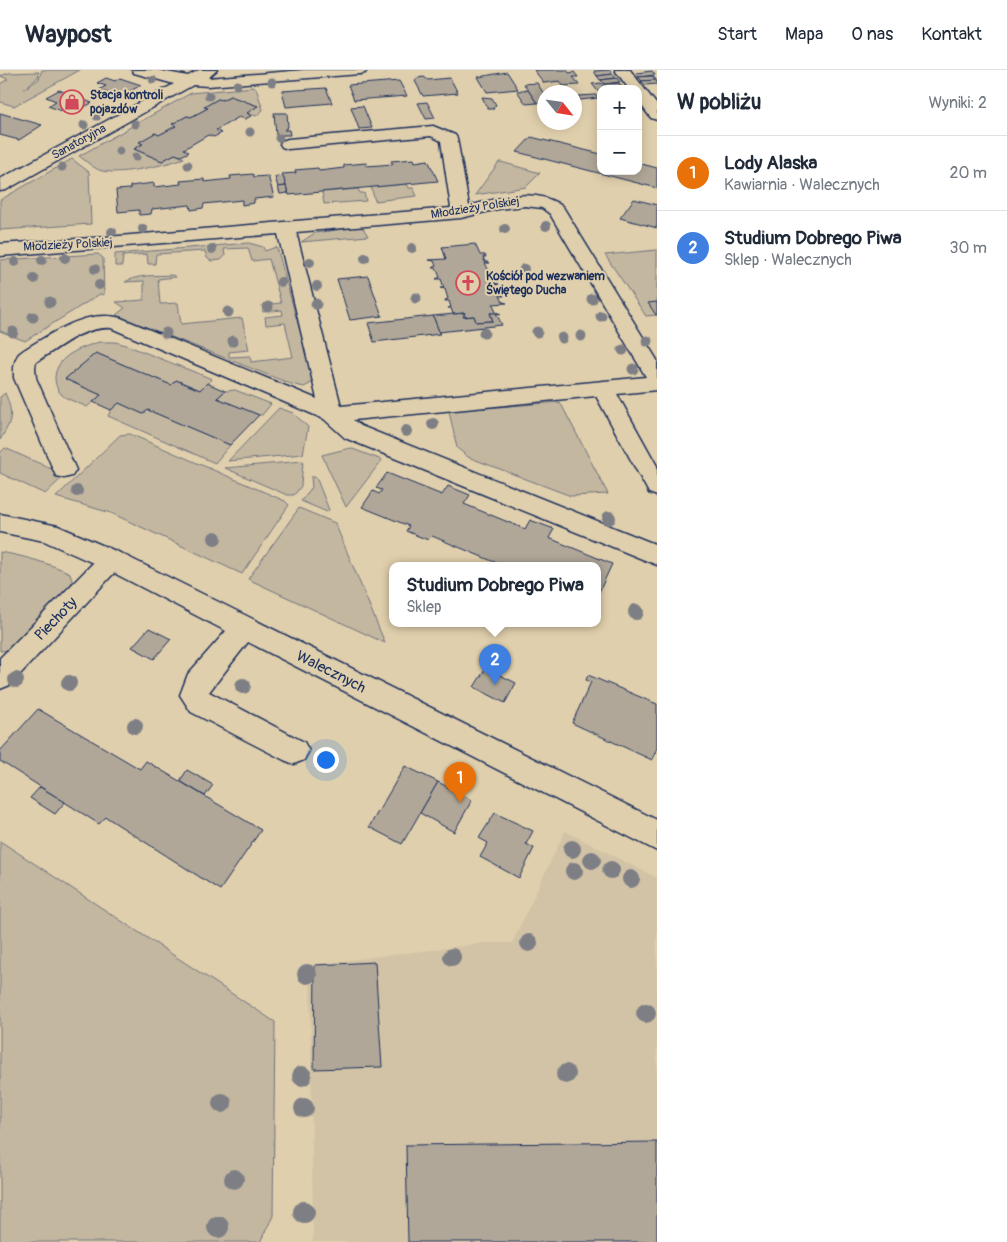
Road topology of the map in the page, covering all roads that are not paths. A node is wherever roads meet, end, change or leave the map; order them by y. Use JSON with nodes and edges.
{"nodes":[{"id":1,"x":139,"y":70,"type":"edge"},
{"id":2,"x":210,"y":70,"type":"edge"},
{"id":3,"x":360,"y":70,"type":"edge"},
{"id":4,"x":622,"y":70,"type":"edge"},
{"id":5,"x":190,"y":82,"type":"junction"},
{"id":6,"x":633,"y":85,"type":"edge"},
{"id":7,"x":642,"y":96,"type":"edge"},
{"id":8,"x":657,"y":115,"type":"edge"},
{"id":9,"x":288,"y":144,"type":"dead end"},
{"id":10,"x":0,"y":186,"type":"edge"},
{"id":11,"x":462,"y":213,"type":"junction"},
{"id":12,"x":286,"y":228,"type":"junction"},
{"id":13,"x":0,"y":250,"type":"edge"},
{"id":14,"x":657,"y":378,"type":"edge"},
{"id":15,"x":657,"y":383,"type":"edge"},
{"id":16,"x":603,"y":388,"type":"junction"},
{"id":17,"x":332,"y":414,"type":"junction"},
{"id":18,"x":64,"y":470,"type":"dead end"},
{"id":19,"x":657,"y":487,"type":"edge"},
{"id":20,"x":0,"y":523,"type":"edge"},
{"id":21,"x":657,"y":555,"type":"edge"},
{"id":22,"x":111,"y":560,"type":"junction"},
{"id":23,"x":244,"y":628,"type":"junction"},
{"id":24,"x":0,"y":677,"type":"edge"},
{"id":25,"x":294,"y":751,"type":"dead end"},
{"id":26,"x":657,"y":836,"type":"edge"}],
"edges":[{"from":1,"to":5,"type":"street"},
{"from":2,"to":5,"type":"street","name":"Sanatoryjna"},
{"from":3,"to":5,"type":"street"},
{"from":4,"to":6,"type":"street"},
{"from":5,"to":10,"type":"street","name":"Sanatoryjna"},
{"from":7,"to":8,"type":"street"},
{"from":9,"to":11,"type":"street"},
{"from":11,"to":12,"type":"street","name":"Młodzieży Polskiej"},
{"from":11,"to":14,"type":"street","name":"Młodzieży Polskiej"},
{"from":12,"to":13,"type":"street","name":"Młodzieży Polskiej"},
{"from":12,"to":17,"type":"street"},
{"from":15,"to":16,"type":"street"},
{"from":16,"to":17,"type":"street"},
{"from":16,"to":19,"type":"street"},
{"from":17,"to":18,"type":"street"},
{"from":17,"to":21,"type":"street"},
{"from":20,"to":22,"type":"street","name":"Walecznych"},
{"from":22,"to":23,"type":"street","name":"Walecznych"},
{"from":22,"to":24,"type":"street","name":"Piechoty"},
{"from":23,"to":25,"type":"street"},
{"from":23,"to":26,"type":"street","name":"Walecznych"}]}
